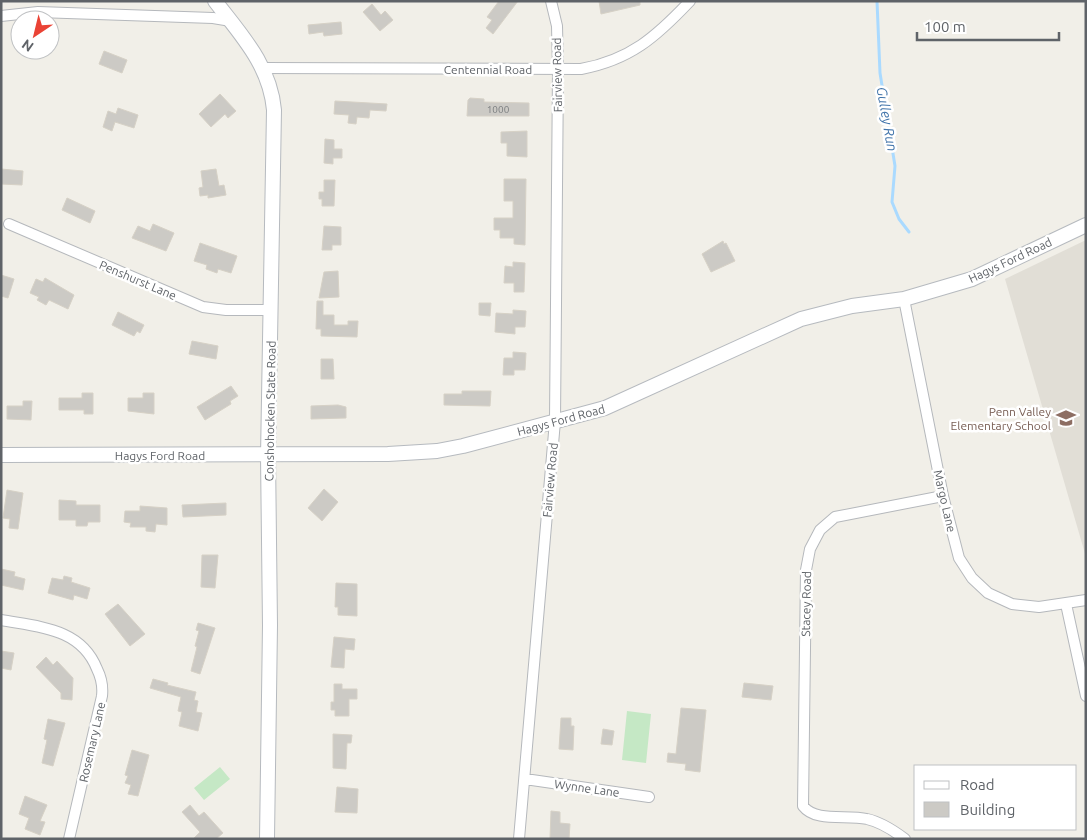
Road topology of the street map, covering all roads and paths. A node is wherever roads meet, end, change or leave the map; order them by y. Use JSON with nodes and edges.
{"nodes":[{"id":1,"x":215,"y":1,"type":"edge"},
{"id":2,"x":551,"y":1,"type":"edge"},
{"id":3,"x":690,"y":1,"type":"edge"},
{"id":4,"x":1,"y":16,"type":"edge"},
{"id":5,"x":230,"y":21,"type":"junction"},
{"id":6,"x":263,"y":68,"type":"junction"},
{"id":7,"x":558,"y":70,"type":"junction"},
{"id":8,"x":9,"y":224,"type":"dead end"},
{"id":9,"x":1086,"y":225,"type":"edge"},
{"id":10,"x":904,"y":299,"type":"junction"},
{"id":11,"x":272,"y":310,"type":"junction"},
{"id":12,"x":556,"y":420,"type":"junction"},
{"id":13,"x":1,"y":455,"type":"edge"},
{"id":14,"x":268,"y":456,"type":"junction"},
{"id":15,"x":943,"y":496,"type":"junction"},
{"id":16,"x":1086,"y":600,"type":"edge"},
{"id":17,"x":1066,"y":604,"type":"junction"},
{"id":18,"x":1,"y":620,"type":"edge"},
{"id":19,"x":1086,"y":696,"type":"edge"},
{"id":20,"x":525,"y":779,"type":"junction"},
{"id":21,"x":649,"y":797,"type":"dead end"},
{"id":22,"x":69,"y":839,"type":"edge"},
{"id":23,"x":267,"y":839,"type":"edge"},
{"id":24,"x":519,"y":839,"type":"edge"},
{"id":25,"x":905,"y":839,"type":"edge"}],
"edges":[{"from":1,"to":5,"type":"street","name":"Conshohocken State Road"},
{"from":2,"to":7,"type":"street","name":"Fairview Road"},
{"from":3,"to":7,"type":"street","name":"Centennial Road"},
{"from":4,"to":5,"type":"street"},
{"from":5,"to":6,"type":"street","name":"Conshohocken State Road"},
{"from":6,"to":7,"type":"street","name":"Centennial Road"},
{"from":6,"to":11,"type":"street","name":"Conshohocken State Road"},
{"from":7,"to":12,"type":"street","name":"Fairview Road"},
{"from":8,"to":11,"type":"street","name":"Penshurst Lane"},
{"from":9,"to":10,"type":"street","name":"Hagys Ford Road"},
{"from":10,"to":12,"type":"street","name":"Hagys Ford Road"},
{"from":10,"to":15,"type":"street","name":"Margo Lane"},
{"from":11,"to":14,"type":"street","name":"Conshohocken State Road"},
{"from":12,"to":14,"type":"street","name":"Hagys Ford Road"},
{"from":12,"to":20,"type":"street","name":"Fairview Road"},
{"from":13,"to":14,"type":"street","name":"Hagys Ford Road"},
{"from":14,"to":23,"type":"street","name":"Conshohocken State Road"},
{"from":15,"to":17,"type":"street","name":"Margo Lane"},
{"from":15,"to":25,"type":"street","name":"Stacey Road"},
{"from":16,"to":17,"type":"street","name":"Margo Lane"},
{"from":17,"to":19,"type":"street"},
{"from":18,"to":22,"type":"street","name":"Rosemary Lane"},
{"from":20,"to":21,"type":"street","name":"Wynne Lane"},
{"from":20,"to":24,"type":"street","name":"Fairview Road"}]}
